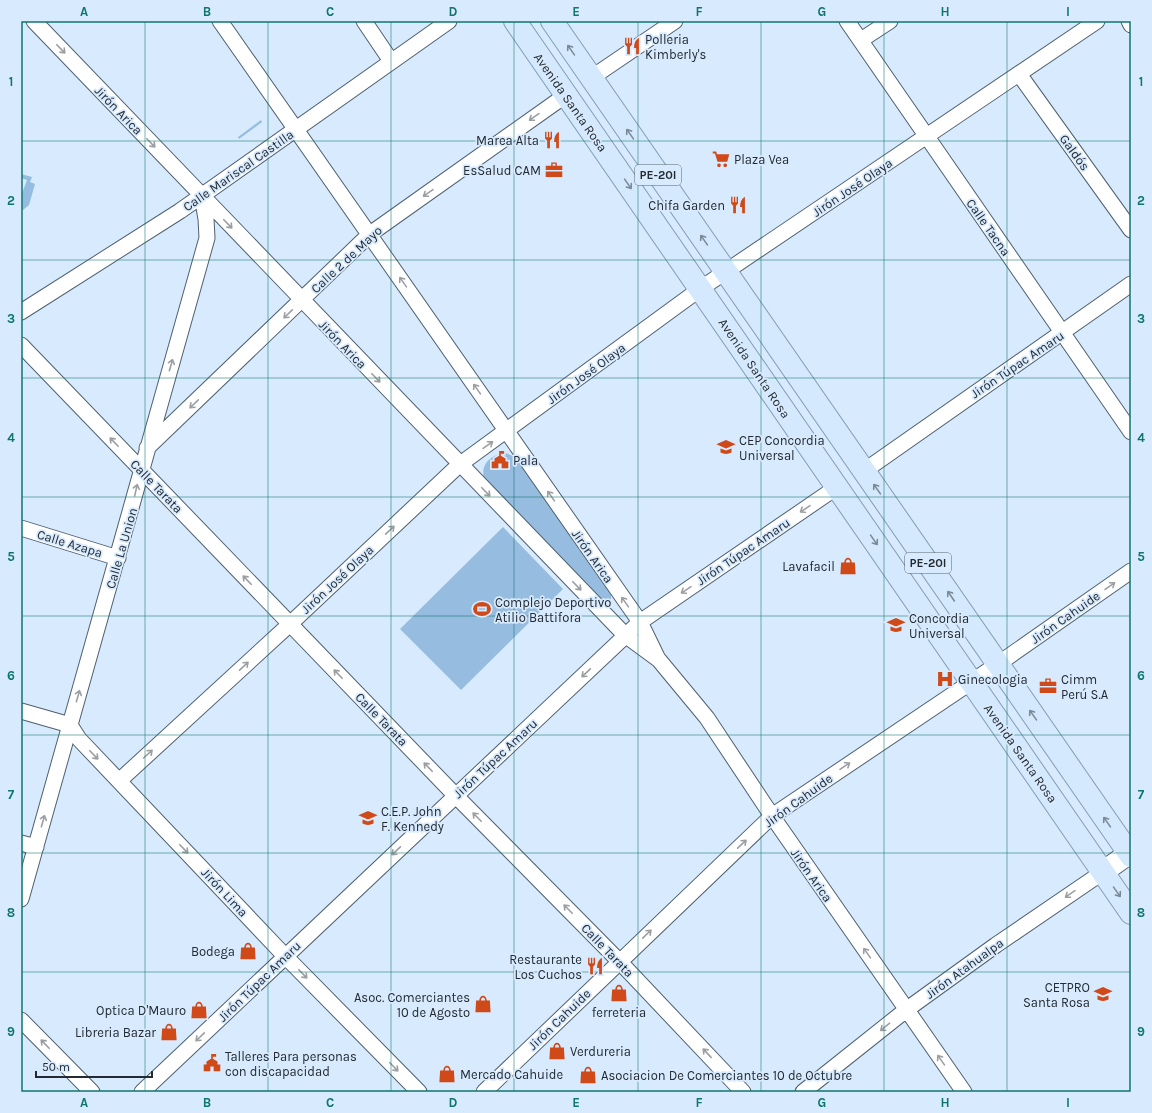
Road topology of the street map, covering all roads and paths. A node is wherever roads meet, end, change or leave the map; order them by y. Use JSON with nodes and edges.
{"nodes":[{"id":1,"x":34,"y":21,"type":"edge"},
{"id":2,"x":220,"y":21,"type":"edge"},
{"id":3,"x":364,"y":21,"type":"edge"},
{"id":4,"x":450,"y":21,"type":"edge"},
{"id":5,"x":515,"y":21,"type":"edge"},
{"id":6,"x":552,"y":21,"type":"edge"},
{"id":7,"x":674,"y":21,"type":"edge"},
{"id":8,"x":847,"y":21,"type":"edge"},
{"id":9,"x":890,"y":21,"type":"edge"},
{"id":10,"x":1098,"y":21,"type":"edge"},
{"id":11,"x":1129,"y":21,"type":"edge"},
{"id":12,"x":1131,"y":24,"type":"edge"},
{"id":13,"x":860,"y":40,"type":"junction"},
{"id":14,"x":391,"y":61,"type":"junction"},
{"id":15,"x":1019,"y":74,"type":"junction"},
{"id":16,"x":591,"y":78,"type":"junction"},
{"id":17,"x":566,"y":95,"type":"junction"},
{"id":18,"x":296,"y":130,"type":"junction"},
{"id":19,"x":927,"y":136,"type":"junction"},
{"id":20,"x":202,"y":196,"type":"junction"},
{"id":21,"x":1131,"y":230,"type":"edge"},
{"id":22,"x":370,"y":234,"type":"junction"},
{"id":23,"x":726,"y":272,"type":"junction"},
{"id":24,"x":1131,"y":284,"type":"edge"},
{"id":25,"x":700,"y":289,"type":"junction"},
{"id":26,"x":302,"y":300,"type":"junction"},
{"id":27,"x":21,"y":312,"type":"edge"},
{"id":28,"x":1062,"y":333,"type":"junction"},
{"id":29,"x":21,"y":345,"type":"edge"},
{"id":30,"x":506,"y":432,"type":"junction"},
{"id":31,"x":1131,"y":432,"type":"edge"},
{"id":32,"x":146,"y":449,"type":"junction"},
{"id":33,"x":459,"y":465,"type":"junction"},
{"id":34,"x":141,"y":470,"type":"junction"},
{"id":35,"x":864,"y":471,"type":"junction"},
{"id":36,"x":837,"y":487,"type":"junction"},
{"id":37,"x":21,"y":528,"type":"edge"},
{"id":38,"x":118,"y":558,"type":"junction"},
{"id":39,"x":1131,"y":571,"type":"edge"},
{"id":40,"x":640,"y":622,"type":"junction"},
{"id":41,"x":290,"y":624,"type":"junction"},
{"id":42,"x":625,"y":635,"type":"junction"},
{"id":43,"x":659,"y":660,"type":"junction"},
{"id":44,"x":998,"y":664,"type":"junction"},
{"id":45,"x":971,"y":682,"type":"junction"},
{"id":46,"x":21,"y":711,"type":"edge"},
{"id":47,"x":70,"y":725,"type":"junction"},
{"id":48,"x":119,"y":781,"type":"junction"},
{"id":49,"x":455,"y":795,"type":"junction"},
{"id":50,"x":772,"y":816,"type":"junction"},
{"id":51,"x":21,"y":843,"type":"edge"},
{"id":52,"x":36,"y":847,"type":"junction"},
{"id":53,"x":1130,"y":854,"type":"edge"},
{"id":54,"x":1102,"y":872,"type":"junction"},
{"id":55,"x":21,"y":899,"type":"edge"},
{"id":56,"x":1131,"y":913,"type":"edge"},
{"id":57,"x":286,"y":956,"type":"junction"},
{"id":58,"x":619,"y":961,"type":"junction"},
{"id":59,"x":906,"y":1010,"type":"junction"},
{"id":60,"x":21,"y":1020,"type":"edge"},
{"id":61,"x":92,"y":1092,"type":"edge"},
{"id":62,"x":142,"y":1092,"type":"edge"},
{"id":63,"x":419,"y":1092,"type":"edge"},
{"id":64,"x":484,"y":1092,"type":"edge"},
{"id":65,"x":743,"y":1092,"type":"edge"},
{"id":66,"x":803,"y":1092,"type":"edge"},
{"id":67,"x":964,"y":1092,"type":"edge"}],
"edges":[{"from":1,"to":20,"type":"street","name":"Jirón Arica","one_way":true},
{"from":2,"to":18,"type":"street","name":"Jirón Arica"},
{"from":3,"to":14,"type":"street"},
{"from":4,"to":14,"type":"street","name":"Calle Mariscal Castilla"},
{"from":5,"to":17,"type":"main road","name":"Avenida Santa Rosa","number":"PE-20I"},
{"from":16,"to":6,"type":"main road","number":"PE-20I","one_way":true},
{"from":7,"to":16,"type":"street"},
{"from":8,"to":13,"type":"street","name":"Calle Tacna"},
{"from":9,"to":13,"type":"street"},
{"from":10,"to":15,"type":"street","name":"Jirón José Olaya"},
{"from":11,"to":12,"type":"street"},
{"from":13,"to":19,"type":"street","name":"Calle Tacna"},
{"from":14,"to":18,"type":"street","name":"Calle Mariscal Castilla"},
{"from":15,"to":19,"type":"street","name":"Jirón José Olaya"},
{"from":15,"to":21,"type":"street","name":"Galdós"},
{"from":23,"to":16,"type":"main road","number":"PE-20I","one_way":true},
{"from":17,"to":22,"type":"street","name":"Calle 2 de Mayo","one_way":true},
{"from":17,"to":25,"type":"main road","name":"Avenida Santa Rosa","number":"PE-20I","one_way":true},
{"from":18,"to":20,"type":"street","name":"Calle Mariscal Castilla"},
{"from":18,"to":22,"type":"street","name":"Jirón Arica"},
{"from":19,"to":23,"type":"street","name":"Jirón José Olaya"},
{"from":19,"to":28,"type":"street","name":"Calle Tacna"},
{"from":20,"to":26,"type":"street","name":"Jirón Arica","one_way":true},
{"from":20,"to":27,"type":"street","name":"Calle Mariscal Castilla"},
{"from":32,"to":20,"type":"street","name":"Calle La Union","one_way":true},
{"from":22,"to":26,"type":"street","name":"Calle 2 de Mayo"},
{"from":30,"to":22,"type":"street","name":"Jirón Arica","one_way":true},
{"from":23,"to":25,"type":"street","name":"Jirón José Olaya"},
{"from":23,"to":35,"type":"main road","number":"PE-20I"},
{"from":24,"to":28,"type":"street","name":"Jirón Túpac Amaru"},
{"from":25,"to":30,"type":"street","name":"Jirón José Olaya"},
{"from":25,"to":36,"type":"main road","name":"Avenida Santa Rosa","number":"PE-20I"},
{"from":26,"to":32,"type":"street","name":"Calle 2 de Mayo","one_way":true},
{"from":26,"to":33,"type":"street","name":"Jirón Arica","one_way":true},
{"from":28,"to":31,"type":"street","name":"Calle Tacna"},
{"from":28,"to":35,"type":"street","name":"Jirón Túpac Amaru"},
{"from":34,"to":29,"type":"street","name":"Calle Tarata","one_way":true},
{"from":33,"to":30,"type":"street","name":"Jirón José Olaya","one_way":true},
{"from":40,"to":30,"type":"street","name":"Jirón Arica","one_way":true},
{"from":32,"to":34,"type":"street","name":"Calle La Union"},
{"from":41,"to":33,"type":"street","name":"Jirón José Olaya","one_way":true},
{"from":33,"to":42,"type":"street","name":"Jirón Arica","one_way":true},
{"from":38,"to":34,"type":"street","name":"Calle La Union","one_way":true},
{"from":41,"to":34,"type":"street","name":"Calle Tarata","one_way":true},
{"from":44,"to":35,"type":"main road","number":"PE-20I","one_way":true},
{"from":36,"to":40,"type":"street","name":"Jirón Túpac Amaru","one_way":true},
{"from":36,"to":45,"type":"main road","name":"Avenida Santa Rosa","number":"PE-20I","one_way":true},
{"from":37,"to":38,"type":"street","name":"Calle Azapa"},
{"from":47,"to":38,"type":"street","name":"Calle La Union","one_way":true},
{"from":44,"to":39,"type":"street","name":"Jirón Cahuide","one_way":true},
{"from":40,"to":42,"type":"street","name":"Jirón Túpac Amaru"},
{"from":40,"to":43,"type":"street","name":"Jirón Arica"},
{"from":48,"to":41,"type":"street","name":"Jirón José Olaya","one_way":true},
{"from":49,"to":41,"type":"street","name":"Calle Tarata","one_way":true},
{"from":42,"to":43,"type":"street","name":"Jirón Arica"},
{"from":42,"to":49,"type":"street","name":"Jirón Túpac Amaru","one_way":true},
{"from":43,"to":50,"type":"street","name":"Jirón Arica"},
{"from":44,"to":45,"type":"street","name":"Jirón Cahuide"},
{"from":53,"to":44,"type":"main road","number":"PE-20I","one_way":true},
{"from":50,"to":45,"type":"street","name":"Jirón Cahuide","one_way":true},
{"from":45,"to":54,"type":"main road","name":"Avenida Santa Rosa","number":"PE-20I"},
{"from":46,"to":47,"type":"street"},
{"from":47,"to":48,"type":"street","name":"Jirón Lima","one_way":true},
{"from":52,"to":47,"type":"street","name":"Calle La Union","one_way":true},
{"from":48,"to":57,"type":"street","name":"Jirón Lima","one_way":true},
{"from":49,"to":57,"type":"street","name":"Jirón Túpac Amaru","one_way":true},
{"from":58,"to":49,"type":"street","name":"Calle Tarata","one_way":true},
{"from":58,"to":50,"type":"street","name":"Jirón Cahuide","one_way":true},
{"from":59,"to":50,"type":"street","name":"Jirón Arica","one_way":true},
{"from":51,"to":52,"type":"street"},
{"from":52,"to":55,"type":"street","name":"Calle La Union"},
{"from":53,"to":54,"type":"street","name":"Jirón Atahualpa"},
{"from":54,"to":56,"type":"main road","name":"Avenida Santa Rosa","number":"PE-20I","one_way":true},
{"from":54,"to":59,"type":"street","name":"Jirón Atahualpa","one_way":true},
{"from":57,"to":62,"type":"street","name":"Jirón Túpac Amaru","one_way":true},
{"from":57,"to":63,"type":"street","name":"Jirón Lima","one_way":true},
{"from":58,"to":64,"type":"street","name":"Jirón Cahuide"},
{"from":65,"to":58,"type":"street","name":"Calle Tarata","one_way":true},
{"from":59,"to":66,"type":"street","name":"Jirón Atahualpa","one_way":true},
{"from":67,"to":59,"type":"street","name":"Jirón Arica","one_way":true},
{"from":61,"to":60,"type":"street","one_way":true}]}
